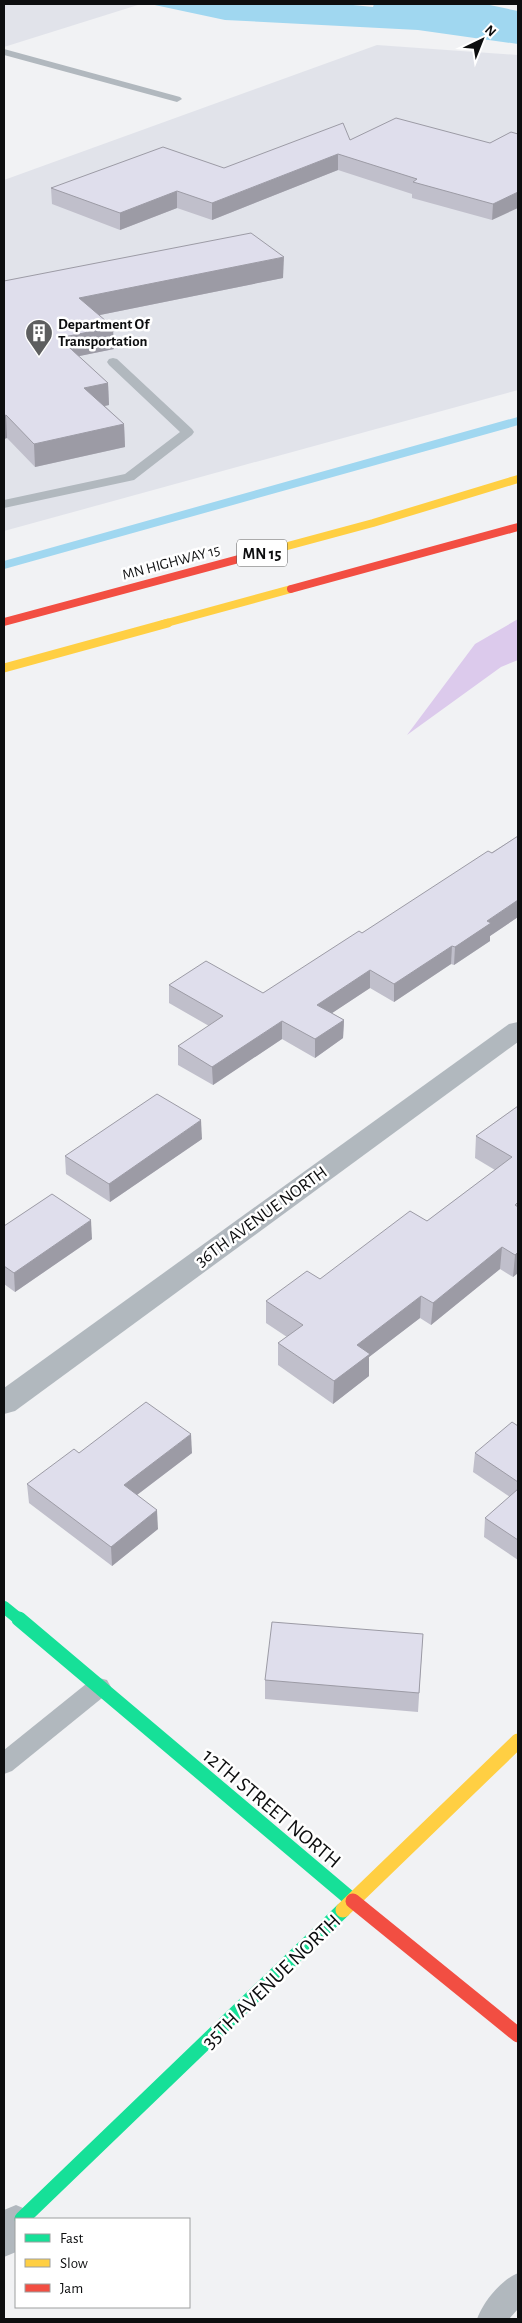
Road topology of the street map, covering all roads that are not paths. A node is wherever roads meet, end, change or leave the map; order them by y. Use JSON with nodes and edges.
{"nodes":[{"id":1,"x":4,"y":52,"type":"edge"},
{"id":2,"x":177,"y":99,"type":"dead end"},
{"id":3,"x":113,"y":362,"type":"dead end"},
{"id":4,"x":518,"y":480,"type":"edge"},
{"id":5,"x":4,"y":504,"type":"edge"},
{"id":6,"x":518,"y":527,"type":"edge"},
{"id":7,"x":4,"y":622,"type":"edge"},
{"id":8,"x":4,"y":668,"type":"edge"},
{"id":9,"x":518,"y":1030,"type":"edge"},
{"id":10,"x":4,"y":1403,"type":"edge"},
{"id":11,"x":4,"y":1607,"type":"edge"},
{"id":12,"x":99,"y":1687,"type":"junction"},
{"id":13,"x":518,"y":1741,"type":"edge"},
{"id":14,"x":4,"y":1764,"type":"edge"},
{"id":15,"x":353,"y":1901,"type":"junction"},
{"id":16,"x":518,"y":2035,"type":"edge"},
{"id":17,"x":23,"y":2218,"type":"edge"},
{"id":18,"x":15,"y":2226,"type":"edge"},
{"id":19,"x":4,"y":2237,"type":"edge"},
{"id":20,"x":518,"y":2287,"type":"edge"},
{"id":21,"x":490,"y":2319,"type":"edge"}],
"edges":[{"from":1,"to":2,"type":"lane"},
{"from":3,"to":5,"type":"lane"},
{"from":4,"to":7,"type":"main road","name":"MN HIGHWAY 15","number":"MN 15"},
{"from":6,"to":8,"type":"main road","number":"MN 15"},
{"from":9,"to":10,"type":"street","name":"36TH AVENUE NORTH"},
{"from":11,"to":12,"type":"main road","name":"12TH STREET NORTH"},
{"from":12,"to":14,"type":"lane"},
{"from":12,"to":15,"type":"main road","name":"12TH STREET NORTH"},
{"from":13,"to":15,"type":"main road","name":"35TH AVENUE NORTH"},
{"from":15,"to":16,"type":"main road","name":"12TH STREET NORTH"},
{"from":15,"to":17,"type":"main road","name":"35TH AVENUE NORTH"},
{"from":18,"to":19,"type":"street"},
{"from":20,"to":21,"type":"lane"}]}
